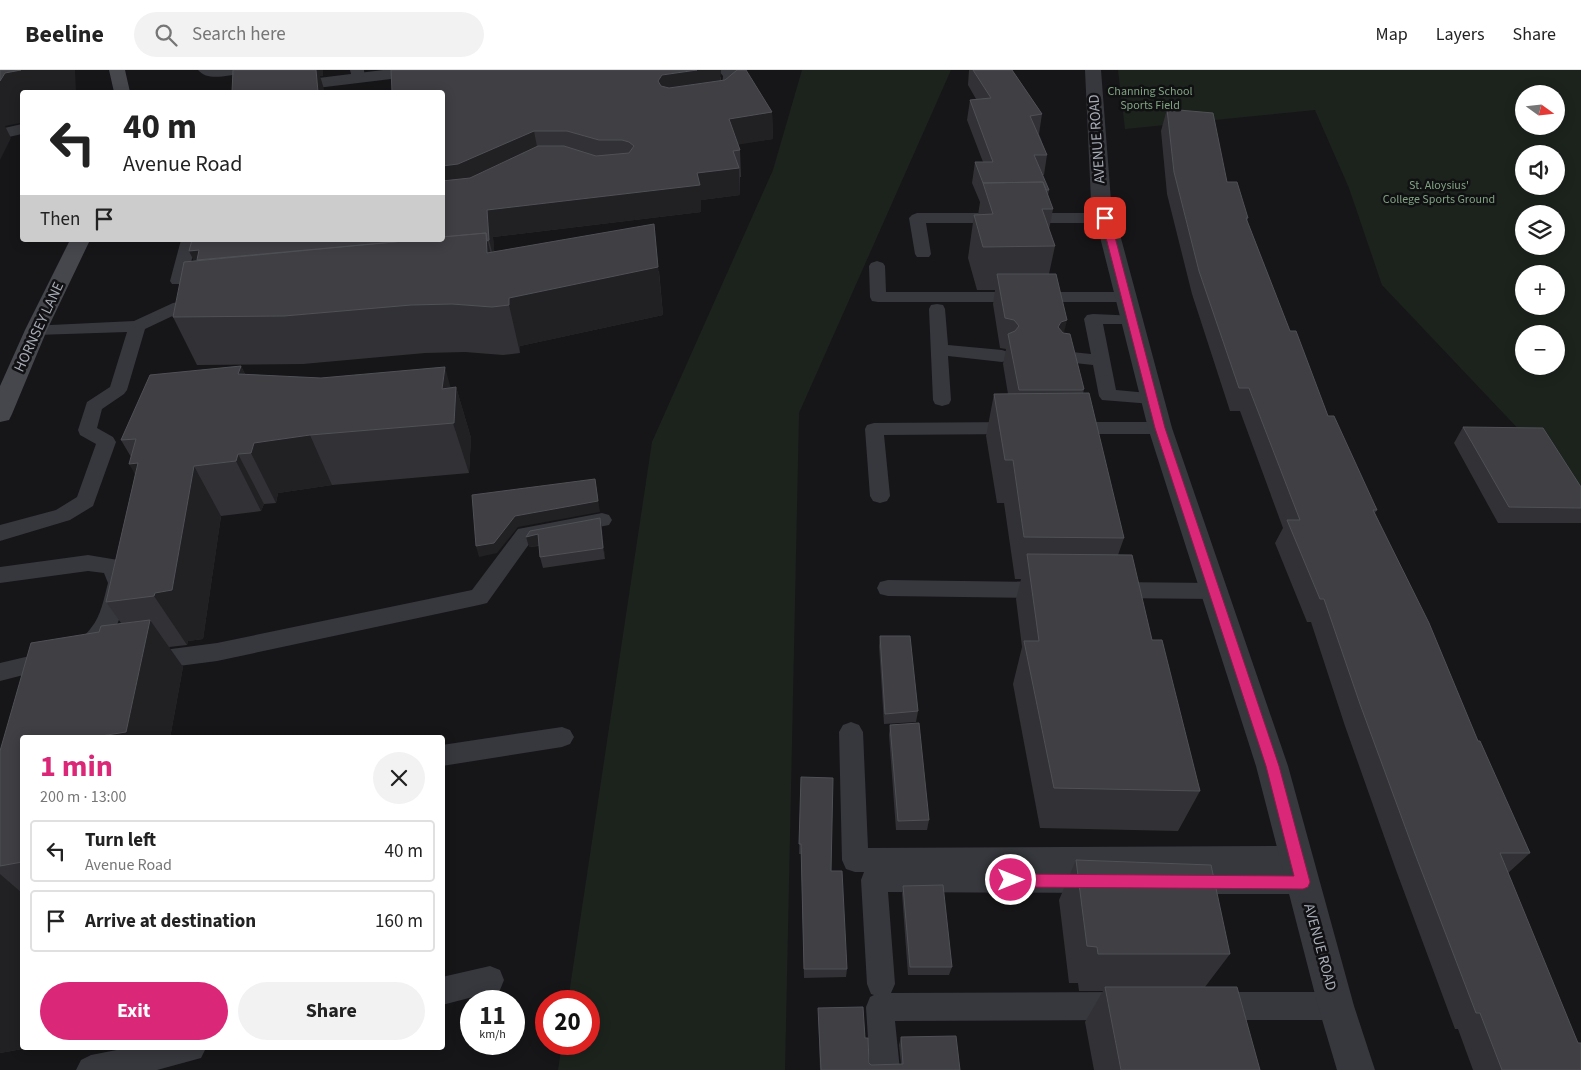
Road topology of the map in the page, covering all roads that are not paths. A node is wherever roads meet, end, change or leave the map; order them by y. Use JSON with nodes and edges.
{"nodes":[{"id":1,"x":117,"y":70,"type":"edge"},
{"id":2,"x":205,"y":70,"type":"edge"},
{"id":3,"x":259,"y":70,"type":"edge"},
{"id":4,"x":424,"y":70,"type":"edge"},
{"id":5,"x":726,"y":70,"type":"edge"},
{"id":6,"x":1093,"y":70,"type":"edge"},
{"id":7,"x":357,"y":74,"type":"edge"},
{"id":8,"x":122,"y":90,"type":"edge"},
{"id":9,"x":253,"y":90,"type":"edge"},
{"id":10,"x":264,"y":90,"type":"edge"},
{"id":11,"x":700,"y":103,"type":"edge"},
{"id":12,"x":20,"y":129,"type":"edge"},
{"id":13,"x":0,"y":134,"type":"edge"},
{"id":14,"x":1105,"y":218,"type":"junction"},
{"id":15,"x":81,"y":242,"type":"edge"},
{"id":16,"x":188,"y":242,"type":"edge"},
{"id":17,"x":923,"y":254,"type":"dead end"},
{"id":18,"x":877,"y":266,"type":"dead end"},
{"id":19,"x":178,"y":281,"type":"edge"},
{"id":20,"x":219,"y":302,"type":"edge"},
{"id":21,"x":1129,"y":308,"type":"junction"},
{"id":22,"x":937,"y":309,"type":"dead end"},
{"id":23,"x":137,"y":326,"type":"junction"},
{"id":24,"x":36,"y":330,"type":"junction"},
{"id":25,"x":939,"y":350,"type":"junction"},
{"id":26,"x":1002,"y":356,"type":"dead end"},
{"id":27,"x":1062,"y":357,"type":"edge"},
{"id":28,"x":1101,"y":360,"type":"junction"},
{"id":29,"x":1152,"y":398,"type":"junction"},
{"id":30,"x":942,"y":400,"type":"dead end"},
{"id":31,"x":0,"y":414,"type":"edge"},
{"id":32,"x":1160,"y":428,"type":"junction"},
{"id":33,"x":880,"y":496,"type":"dead end"},
{"id":34,"x":602,"y":520,"type":"edge"},
{"id":35,"x":0,"y":533,"type":"edge"},
{"id":36,"x":0,"y":575,"type":"edge"},
{"id":37,"x":888,"y":588,"type":"dead end"},
{"id":38,"x":1066,"y":590,"type":"edge"},
{"id":39,"x":1095,"y":590,"type":"edge"},
{"id":40,"x":1214,"y":591,"type":"junction"},
{"id":41,"x":124,"y":664,"type":"edge"},
{"id":42,"x":0,"y":672,"type":"edge"},
{"id":43,"x":850,"y":732,"type":"dead end"},
{"id":44,"x":562,"y":737,"type":"dead end"},
{"id":45,"x":445,"y":756,"type":"edge"},
{"id":46,"x":1299,"y":870,"type":"junction"},
{"id":47,"x":490,"y":980,"type":"dead end"},
{"id":48,"x":881,"y":984,"type":"dead end"},
{"id":49,"x":445,"y":990,"type":"edge"},
{"id":50,"x":1148,"y":1006,"type":"edge"},
{"id":51,"x":1187,"y":1006,"type":"edge"},
{"id":52,"x":1336,"y":1006,"type":"junction"},
{"id":53,"x":181,"y":1050,"type":"edge"},
{"id":54,"x":91,"y":1070,"type":"edge"},
{"id":55,"x":885,"y":1070,"type":"edge"},
{"id":56,"x":1356,"y":1070,"type":"edge"}],
"edges":[{"from":1,"to":8,"type":"main road"},
{"from":2,"to":3,"type":"lane"},
{"from":3,"to":9,"type":"lane"},
{"from":4,"to":7,"type":"street"},
{"from":5,"to":11,"type":"street"},
{"from":6,"to":14,"type":"street","name":"AVENUE ROAD"},
{"from":7,"to":10,"type":"street"},
{"from":12,"to":13,"type":"street"},
{"from":14,"to":17,"type":"lane"},
{"from":14,"to":21,"type":"street","name":"AVENUE ROAD"},
{"from":15,"to":24,"type":"main road","name":"HORNSEY LANE"},
{"from":16,"to":19,"type":"lane"},
{"from":18,"to":21,"type":"lane"},
{"from":20,"to":23,"type":"lane"},
{"from":21,"to":28,"type":"lane"},
{"from":21,"to":29,"type":"street","name":"AVENUE ROAD"},
{"from":22,"to":25,"type":"lane"},
{"from":23,"to":24,"type":"lane"},
{"from":23,"to":35,"type":"lane"},
{"from":24,"to":31,"type":"main road","name":"HORNSEY LANE"},
{"from":25,"to":26,"type":"lane"},
{"from":25,"to":30,"type":"lane"},
{"from":27,"to":28,"type":"lane"},
{"from":28,"to":29,"type":"lane"},
{"from":29,"to":32,"type":"street","name":"AVENUE ROAD"},
{"from":32,"to":33,"type":"lane"},
{"from":32,"to":40,"type":"street","name":"AVENUE ROAD"},
{"from":34,"to":41,"type":"lane"},
{"from":36,"to":42,"type":"lane"},
{"from":37,"to":38,"type":"lane"},
{"from":39,"to":40,"type":"lane"},
{"from":40,"to":46,"type":"street","name":"AVENUE ROAD"},
{"from":43,"to":46,"type":"lane"},
{"from":44,"to":45,"type":"lane"},
{"from":46,"to":48,"type":"lane"},
{"from":46,"to":52,"type":"street","name":"AVENUE ROAD"},
{"from":47,"to":49,"type":"lane"},
{"from":50,"to":55,"type":"lane"},
{"from":51,"to":52,"type":"lane"},
{"from":52,"to":56,"type":"street","name":"AVENUE ROAD"},
{"from":53,"to":54,"type":"lane"}]}
